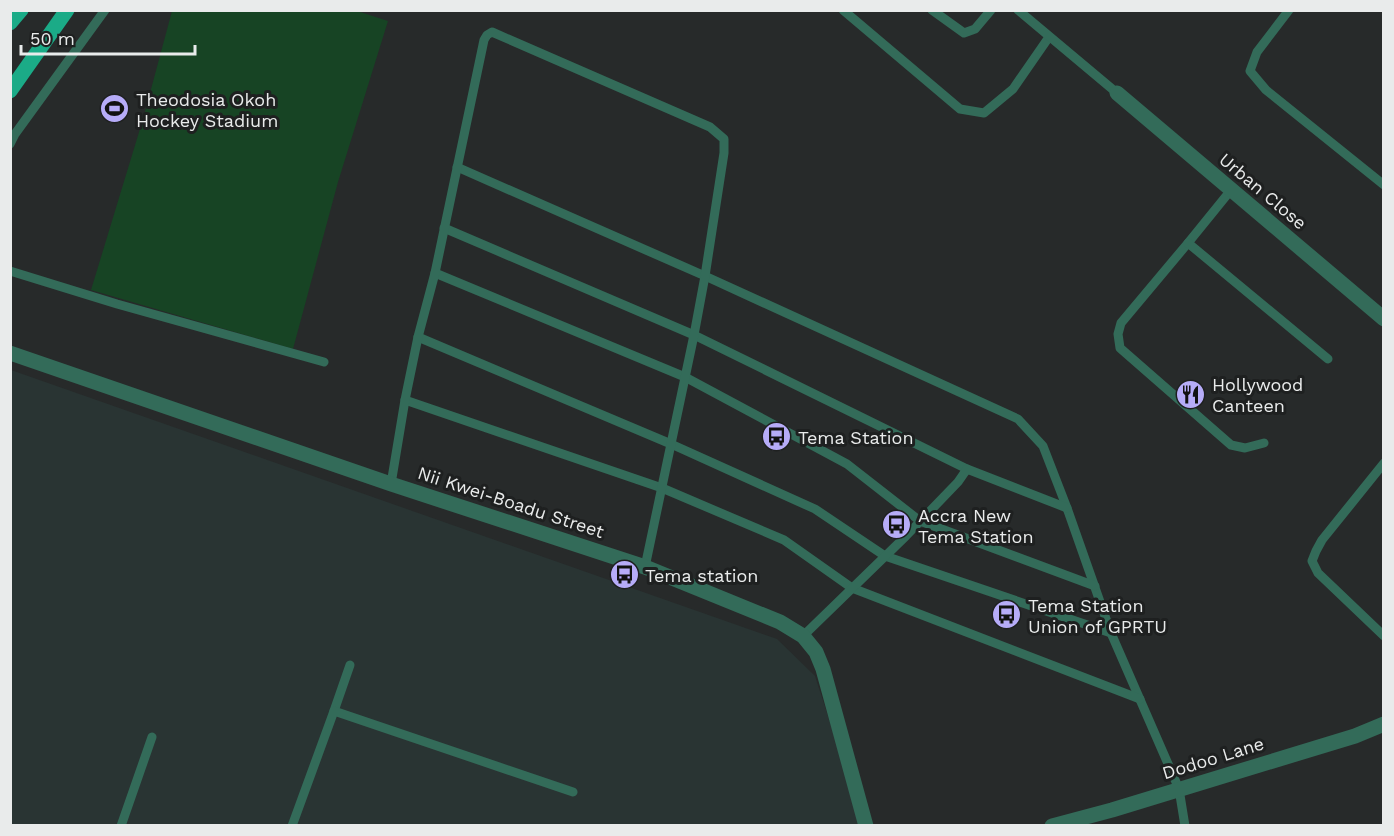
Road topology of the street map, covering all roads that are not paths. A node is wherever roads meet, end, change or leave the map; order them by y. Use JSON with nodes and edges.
{"nodes":[{"id":1,"x":21,"y":10,"type":"edge"},
{"id":2,"x":67,"y":10,"type":"edge"},
{"id":3,"x":105,"y":10,"type":"edge"},
{"id":4,"x":843,"y":10,"type":"edge"},
{"id":5,"x":932,"y":10,"type":"edge"},
{"id":6,"x":991,"y":10,"type":"edge"},
{"id":7,"x":1018,"y":10,"type":"edge"},
{"id":8,"x":1289,"y":10,"type":"edge"},
{"id":9,"x":10,"y":23,"type":"edge"},
{"id":10,"x":1049,"y":37,"type":"junction"},
{"id":11,"x":10,"y":91,"type":"edge"},
{"id":12,"x":1117,"y":93,"type":"joint"},
{"id":13,"x":10,"y":144,"type":"edge"},
{"id":14,"x":457,"y":167,"type":"junction"},
{"id":15,"x":1383,"y":185,"type":"edge"},
{"id":16,"x":1231,"y":190,"type":"junction"},
{"id":17,"x":444,"y":228,"type":"junction"},
{"id":18,"x":1188,"y":243,"type":"junction"},
{"id":19,"x":10,"y":271,"type":"edge"},
{"id":20,"x":435,"y":273,"type":"junction"},
{"id":21,"x":705,"y":276,"type":"junction"},
{"id":22,"x":1382,"y":316,"type":"edge"},
{"id":23,"x":694,"y":335,"type":"junction"},
{"id":24,"x":418,"y":337,"type":"junction"},
{"id":25,"x":10,"y":353,"type":"edge"},
{"id":26,"x":1328,"y":359,"type":"dead end"},
{"id":27,"x":324,"y":362,"type":"dead end"},
{"id":28,"x":685,"y":377,"type":"junction"},
{"id":29,"x":405,"y":400,"type":"junction"},
{"id":30,"x":1264,"y":443,"type":"dead end"},
{"id":31,"x":671,"y":444,"type":"junction"},
{"id":32,"x":1383,"y":463,"type":"edge"},
{"id":33,"x":967,"y":469,"type":"junction"},
{"id":34,"x":392,"y":484,"type":"junction"},
{"id":35,"x":662,"y":488,"type":"junction"},
{"id":36,"x":1066,"y":508,"type":"junction"},
{"id":37,"x":920,"y":521,"type":"junction"},
{"id":38,"x":885,"y":556,"type":"junction"},
{"id":39,"x":645,"y":567,"type":"junction"},
{"id":40,"x":1095,"y":586,"type":"junction"},
{"id":41,"x":852,"y":588,"type":"junction"},
{"id":42,"x":1111,"y":633,"type":"junction"},
{"id":43,"x":803,"y":636,"type":"junction"},
{"id":44,"x":1383,"y":636,"type":"edge"},
{"id":45,"x":350,"y":665,"type":"dead end"},
{"id":46,"x":1140,"y":699,"type":"junction"},
{"id":47,"x":333,"y":711,"type":"junction"},
{"id":48,"x":1383,"y":724,"type":"edge"},
{"id":49,"x":152,"y":737,"type":"dead end"},
{"id":50,"x":1179,"y":789,"type":"junction"},
{"id":51,"x":573,"y":792,"type":"dead end"},
{"id":52,"x":121,"y":825,"type":"edge"},
{"id":53,"x":292,"y":825,"type":"edge"},
{"id":54,"x":866,"y":825,"type":"edge"},
{"id":55,"x":1052,"y":825,"type":"edge"},
{"id":56,"x":1185,"y":825,"type":"edge"}],
"edges":[{"from":1,"to":9,"type":"main road"},
{"from":2,"to":11,"type":"main road"},
{"from":3,"to":13,"type":"lane"},
{"from":4,"to":10,"type":"lane"},
{"from":5,"to":6,"type":"lane"},
{"from":7,"to":10,"type":"lane"},
{"from":8,"to":15,"type":"lane"},
{"from":10,"to":12,"type":"lane"},
{"from":12,"to":16,"type":"street","name":"Urban Close"},
{"from":14,"to":17,"type":"lane"},
{"from":14,"to":21,"type":"lane"},
{"from":14,"to":21,"type":"lane"},
{"from":16,"to":18,"type":"lane"},
{"from":16,"to":22,"type":"street","name":"Urban Close"},
{"from":17,"to":20,"type":"lane"},
{"from":17,"to":23,"type":"lane"},
{"from":18,"to":26,"type":"lane"},
{"from":18,"to":30,"type":"lane"},
{"from":19,"to":27,"type":"lane"},
{"from":20,"to":24,"type":"lane"},
{"from":20,"to":28,"type":"lane"},
{"from":21,"to":23,"type":"lane"},
{"from":21,"to":36,"type":"lane"},
{"from":23,"to":28,"type":"lane"},
{"from":23,"to":33,"type":"lane"},
{"from":24,"to":29,"type":"lane"},
{"from":24,"to":31,"type":"lane"},
{"from":25,"to":34,"type":"street","name":"Nii Kwei-Boadu Street"},
{"from":28,"to":31,"type":"lane"},
{"from":28,"to":37,"type":"lane"},
{"from":29,"to":34,"type":"lane"},
{"from":29,"to":35,"type":"lane"},
{"from":31,"to":35,"type":"lane"},
{"from":31,"to":38,"type":"lane"},
{"from":32,"to":44,"type":"lane"},
{"from":33,"to":36,"type":"lane"},
{"from":33,"to":37,"type":"lane"},
{"from":34,"to":39,"type":"street","name":"Nii Kwei-Boadu Street"},
{"from":35,"to":39,"type":"lane"},
{"from":35,"to":41,"type":"lane"},
{"from":36,"to":40,"type":"lane"},
{"from":37,"to":38,"type":"lane"},
{"from":37,"to":40,"type":"lane"},
{"from":38,"to":41,"type":"lane"},
{"from":38,"to":42,"type":"lane"},
{"from":39,"to":43,"type":"street","name":"Nii Kwei-Boadu Street"},
{"from":40,"to":42,"type":"lane"},
{"from":41,"to":43,"type":"lane"},
{"from":41,"to":46,"type":"lane"},
{"from":42,"to":46,"type":"lane"},
{"from":43,"to":54,"type":"street","name":"Nii Kwei-Boadu Street"},
{"from":45,"to":47,"type":"lane"},
{"from":46,"to":50,"type":"lane"},
{"from":47,"to":51,"type":"lane"},
{"from":47,"to":53,"type":"lane"},
{"from":48,"to":50,"type":"street","name":"Dodoo Lane"},
{"from":49,"to":52,"type":"lane"},
{"from":50,"to":55,"type":"street","name":"Dodoo Lane"},
{"from":50,"to":56,"type":"lane"}]}
